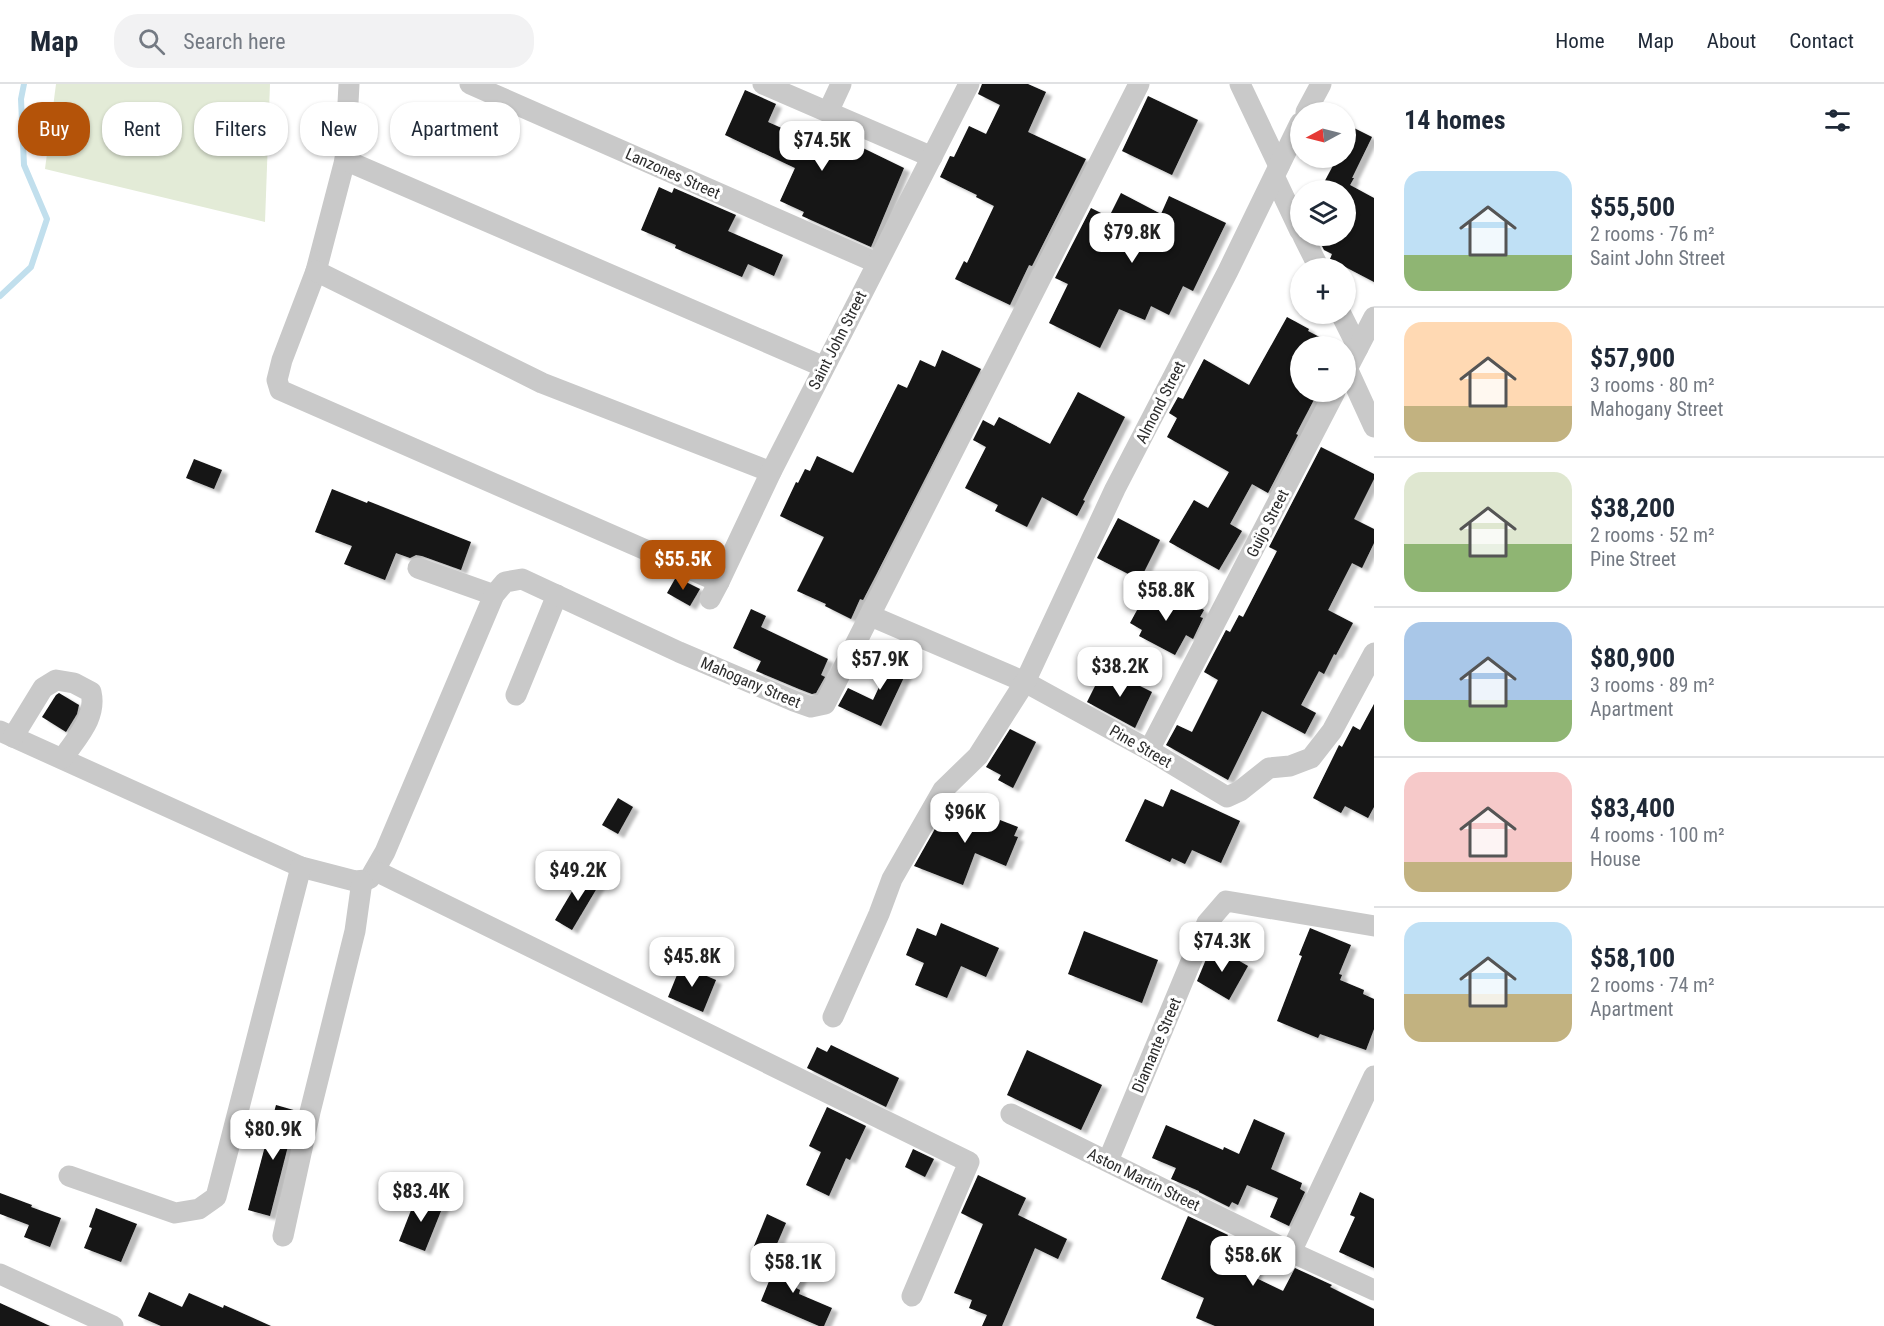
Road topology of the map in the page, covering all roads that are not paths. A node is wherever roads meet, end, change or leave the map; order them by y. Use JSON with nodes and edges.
{"nodes":[{"id":1,"x":350,"y":84,"type":"edge"},
{"id":2,"x":470,"y":84,"type":"edge"},
{"id":3,"x":763,"y":84,"type":"edge"},
{"id":4,"x":841,"y":84,"type":"edge"},
{"id":5,"x":969,"y":84,"type":"edge"},
{"id":6,"x":1139,"y":84,"type":"edge"},
{"id":7,"x":1240,"y":84,"type":"edge"},
{"id":8,"x":1321,"y":84,"type":"edge"},
{"id":9,"x":1311,"y":102,"type":"edge"},
{"id":10,"x":828,"y":112,"type":"junction"},
{"id":11,"x":1290,"y":144,"type":"edge"},
{"id":12,"x":932,"y":157,"type":"junction"},
{"id":13,"x":345,"y":160,"type":"junction"},
{"id":14,"x":1277,"y":172,"type":"junction"},
{"id":15,"x":1290,"y":205,"type":"edge"},
{"id":16,"x":877,"y":262,"type":"junction"},
{"id":17,"x":316,"y":271,"type":"junction"},
{"id":18,"x":1374,"y":317,"type":"edge"},
{"id":19,"x":1346,"y":324,"type":"edge"},
{"id":20,"x":1358,"y":348,"type":"junction"},
{"id":21,"x":1356,"y":352,"type":"edge"},
{"id":22,"x":824,"y":367,"type":"junction"},
{"id":23,"x":1356,"y":390,"type":"edge"},
{"id":24,"x":1330,"y":402,"type":"edge"},
{"id":25,"x":1374,"y":427,"type":"edge"},
{"id":26,"x":771,"y":472,"type":"junction"},
{"id":27,"x":418,"y":568,"type":"dead end"},
{"id":28,"x":494,"y":595,"type":"junction"},
{"id":29,"x":557,"y":595,"type":"junction"},
{"id":30,"x":871,"y":616,"type":"junction"},
{"id":31,"x":1374,"y":653,"type":"edge"},
{"id":32,"x":1025,"y":682,"type":"junction"},
{"id":33,"x":516,"y":695,"type":"dead end"},
{"id":34,"x":7,"y":734,"type":"edge"},
{"id":35,"x":1149,"y":750,"type":"junction"},
{"id":36,"x":63,"y":758,"type":"junction"},
{"id":37,"x":301,"y":867,"type":"junction"},
{"id":38,"x":368,"y":877,"type":"junction"},
{"id":39,"x":1374,"y":926,"type":"edge"},
{"id":40,"x":833,"y":1017,"type":"dead end"},
{"id":41,"x":1374,"y":1076,"type":"edge"},
{"id":42,"x":1011,"y":1114,"type":"dead end"},
{"id":43,"x":1108,"y":1161,"type":"junction"},
{"id":44,"x":69,"y":1176,"type":"dead end"},
{"id":45,"x":283,"y":1236,"type":"dead end"},
{"id":46,"x":1291,"y":1252,"type":"junction"},
{"id":47,"x":0,"y":1274,"type":"edge"},
{"id":48,"x":1374,"y":1290,"type":"edge"},
{"id":49,"x":912,"y":1296,"type":"dead end"},
{"id":50,"x":113,"y":1326,"type":"edge"}],
"edges":[{"from":1,"to":13,"type":"street"},
{"from":2,"to":16,"type":"street","name":"Lanzones Street"},
{"from":3,"to":10,"type":"street"},
{"from":4,"to":10,"type":"street"},
{"from":5,"to":12,"type":"street","name":"Saint John Street"},
{"from":6,"to":30,"type":"street","name":"Mahogany Street"},
{"from":7,"to":14,"type":"street"},
{"from":8,"to":9,"type":"street"},
{"from":10,"to":12,"type":"street"},
{"from":11,"to":14,"type":"street","name":"Almond Street"},
{"from":12,"to":16,"type":"street","name":"Saint John Street"},
{"from":13,"to":17,"type":"street"},
{"from":13,"to":22,"type":"street"},
{"from":14,"to":15,"type":"street"},
{"from":14,"to":32,"type":"street","name":"Almond Street"},
{"from":16,"to":22,"type":"street","name":"Saint John Street"},
{"from":17,"to":26,"type":"street"},
{"from":17,"to":26,"type":"street","name":"Saint John Street"},
{"from":18,"to":20,"type":"street"},
{"from":19,"to":20,"type":"street"},
{"from":20,"to":21,"type":"street"},
{"from":22,"to":26,"type":"street","name":"Saint John Street"},
{"from":23,"to":25,"type":"street"},
{"from":24,"to":35,"type":"street","name":"Guijo Street"},
{"from":27,"to":28,"type":"street"},
{"from":28,"to":29,"type":"street","name":"Mahogany Street"},
{"from":28,"to":38,"type":"street"},
{"from":29,"to":30,"type":"street","name":"Mahogany Street"},
{"from":29,"to":33,"type":"street"},
{"from":30,"to":32,"type":"street","name":"Pine Street"},
{"from":31,"to":35,"type":"street","name":"Pine Street"},
{"from":32,"to":35,"type":"street","name":"Pine Street"},
{"from":32,"to":40,"type":"street","name":"Almond Street"},
{"from":34,"to":36,"type":"street"},
{"from":34,"to":36,"type":"street"},
{"from":36,"to":37,"type":"street"},
{"from":37,"to":38,"type":"street"},
{"from":37,"to":44,"type":"street"},
{"from":38,"to":45,"type":"street"},
{"from":38,"to":49,"type":"street"},
{"from":39,"to":43,"type":"street","name":"Diamante Street"},
{"from":41,"to":46,"type":"street"},
{"from":42,"to":43,"type":"street","name":"Aston Martin Street"},
{"from":43,"to":46,"type":"street","name":"Aston Martin Street"},
{"from":46,"to":48,"type":"street","name":"Aston Martin Street"},
{"from":47,"to":50,"type":"street"}]}
